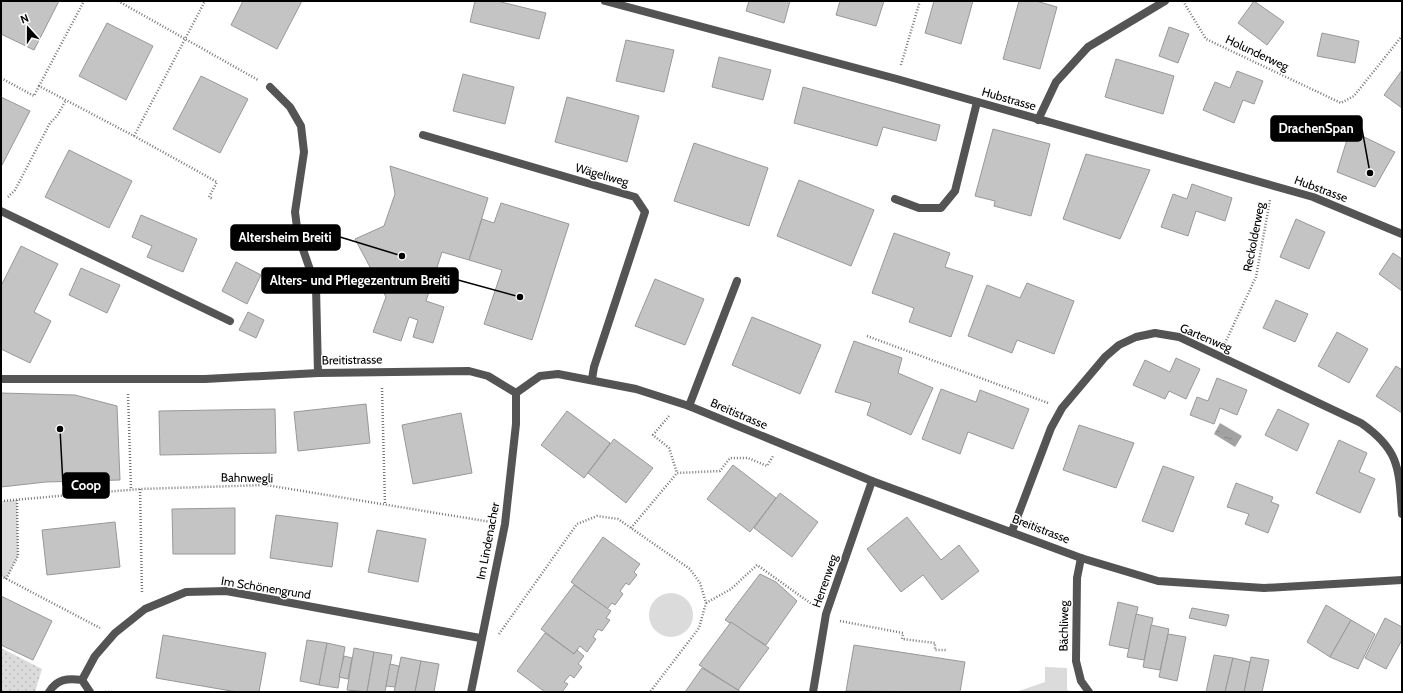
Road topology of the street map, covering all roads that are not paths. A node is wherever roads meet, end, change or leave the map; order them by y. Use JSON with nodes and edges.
{"nodes":[{"id":1,"x":605,"y":1,"type":"edge"},
{"id":2,"x":1165,"y":1,"type":"edge"},
{"id":3,"x":270,"y":87,"type":"road end"},
{"id":4,"x":977,"y":102,"type":"junction"},
{"id":5,"x":1038,"y":120,"type":"junction"},
{"id":6,"x":423,"y":135,"type":"dead end"},
{"id":7,"x":895,"y":199,"type":"dead end"},
{"id":8,"x":1,"y":211,"type":"edge"},
{"id":9,"x":1402,"y":234,"type":"edge"},
{"id":10,"x":737,"y":281,"type":"dead end"},
{"id":11,"x":230,"y":321,"type":"dead end"},
{"id":12,"x":318,"y":373,"type":"junction"},
{"id":13,"x":592,"y":379,"type":"junction"},
{"id":14,"x":1,"y":380,"type":"edge"},
{"id":15,"x":516,"y":393,"type":"junction"},
{"id":16,"x":689,"y":406,"type":"junction"},
{"id":17,"x":872,"y":481,"type":"junction"},
{"id":18,"x":1402,"y":514,"type":"edge"},
{"id":19,"x":1012,"y":531,"type":"junction"},
{"id":20,"x":1081,"y":558,"type":"junction"},
{"id":21,"x":1402,"y":580,"type":"edge"},
{"id":22,"x":480,"y":638,"type":"junction"},
{"id":23,"x":82,"y":680,"type":"junction"},
{"id":24,"x":49,"y":692,"type":"edge"},
{"id":25,"x":90,"y":692,"type":"edge"},
{"id":26,"x":471,"y":692,"type":"edge"},
{"id":27,"x":813,"y":692,"type":"edge"},
{"id":28,"x":1089,"y":692,"type":"edge"}],
"edges":[{"from":1,"to":4,"type":"street","name":"Hubstrasse"},
{"from":2,"to":5,"type":"street"},
{"from":3,"to":12,"type":"street"},
{"from":4,"to":5,"type":"street","name":"Hubstrasse"},
{"from":4,"to":7,"type":"street"},
{"from":5,"to":9,"type":"street","name":"Hubstrasse"},
{"from":6,"to":13,"type":"street","name":"Wägeliweg"},
{"from":8,"to":11,"type":"street"},
{"from":10,"to":16,"type":"street"},
{"from":12,"to":14,"type":"street","name":"Breitistrasse"},
{"from":12,"to":15,"type":"street","name":"Breitistrasse"},
{"from":13,"to":15,"type":"street","name":"Breitistrasse"},
{"from":13,"to":16,"type":"street","name":"Breitistrasse"},
{"from":15,"to":22,"type":"street","name":"Im Lindenacher"},
{"from":16,"to":17,"type":"street","name":"Breitistrasse"},
{"from":17,"to":19,"type":"street","name":"Breitistrasse"},
{"from":17,"to":27,"type":"street","name":"Herrenweg"},
{"from":18,"to":19,"type":"street","name":"Gartenweg"},
{"from":19,"to":20,"type":"street","name":"Breitistrasse"},
{"from":20,"to":21,"type":"street","name":"Breitistrasse"},
{"from":20,"to":28,"type":"street","name":"Bächliweg"},
{"from":22,"to":23,"type":"street","name":"Im Schönengrund"},
{"from":22,"to":26,"type":"street","name":"Im Lindenacher"},
{"from":23,"to":24,"type":"street"},
{"from":23,"to":25,"type":"street"}]}
